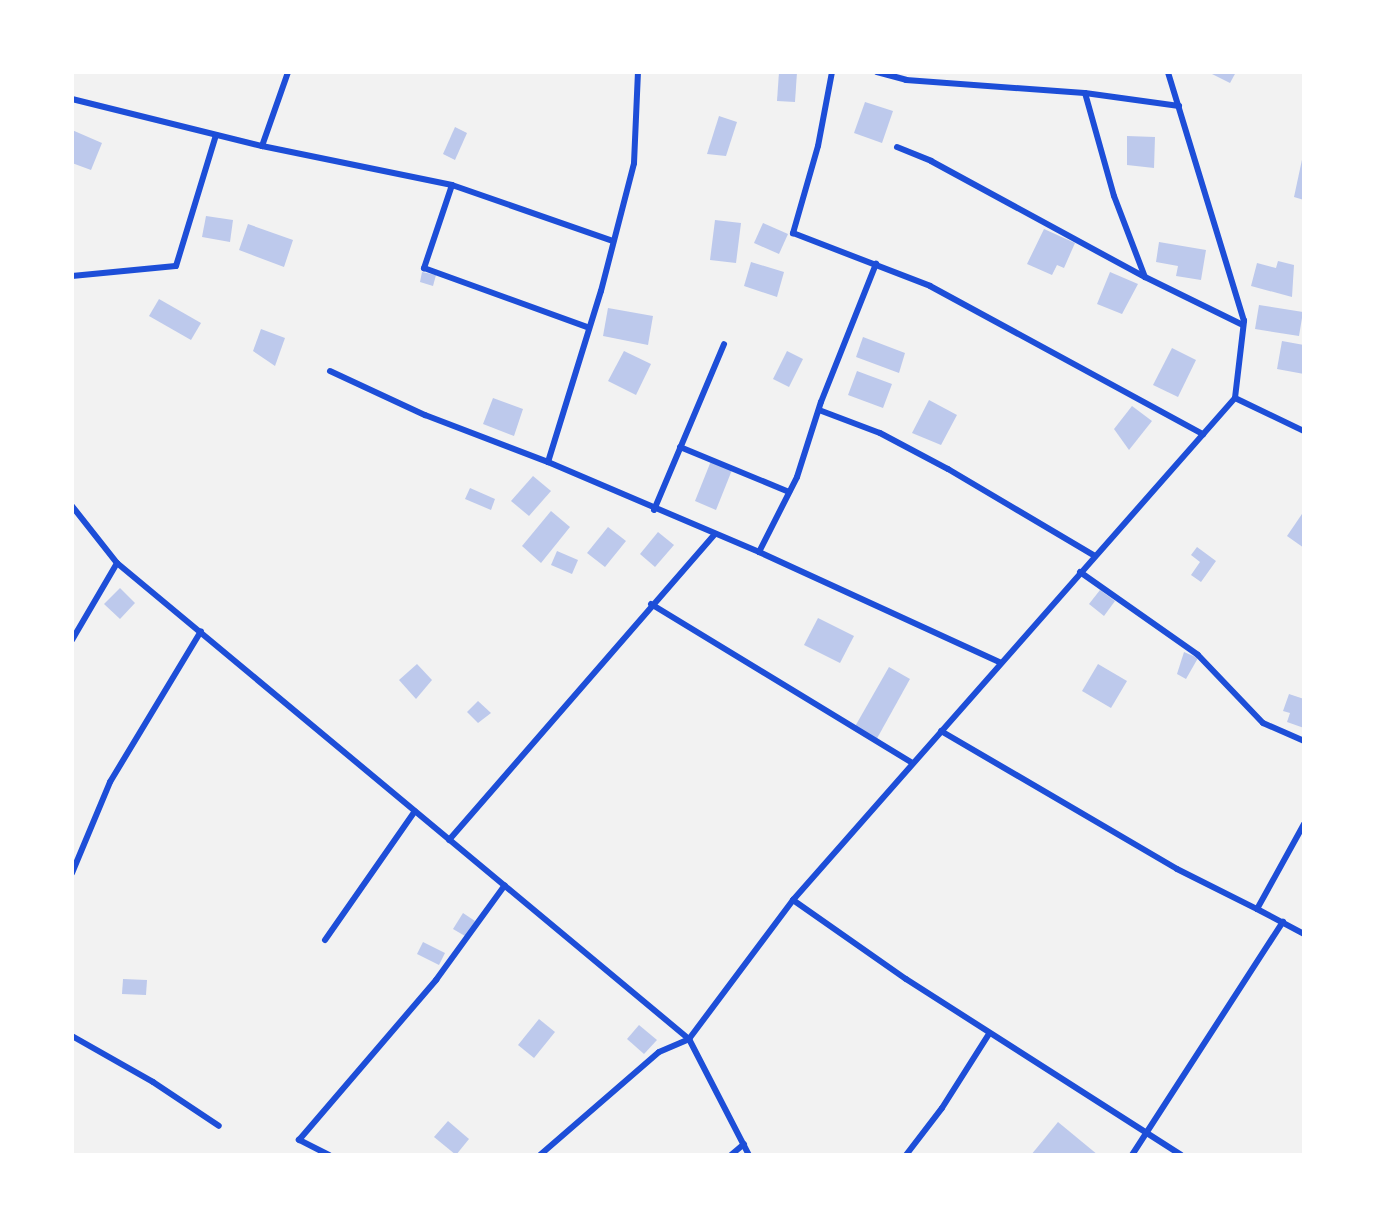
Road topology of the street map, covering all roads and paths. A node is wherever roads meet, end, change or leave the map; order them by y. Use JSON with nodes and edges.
{"nodes":[{"id":1,"x":288,"y":72,"type":"edge"},
{"id":2,"x":638,"y":72,"type":"edge"},
{"id":3,"x":832,"y":72,"type":"edge"},
{"id":4,"x":877,"y":72,"type":"edge"},
{"id":5,"x":908,"y":72,"type":"edge"},
{"id":6,"x":1168,"y":72,"type":"edge"},
{"id":7,"x":906,"y":80,"type":"junction"},
{"id":8,"x":1085,"y":93,"type":"junction"},
{"id":9,"x":72,"y":99,"type":"edge"},
{"id":10,"x":1179,"y":106,"type":"junction"},
{"id":11,"x":216,"y":135,"type":"junction"},
{"id":12,"x":262,"y":146,"type":"junction"},
{"id":13,"x":897,"y":147,"type":"dead end"},
{"id":14,"x":452,"y":185,"type":"junction"},
{"id":15,"x":613,"y":242,"type":"junction"},
{"id":16,"x":876,"y":264,"type":"junction"},
{"id":17,"x":72,"y":276,"type":"edge"},
{"id":18,"x":1145,"y":278,"type":"junction"},
{"id":19,"x":1243,"y":325,"type":"junction"},
{"id":20,"x":587,"y":327,"type":"junction"},
{"id":21,"x":724,"y":345,"type":"dead end"},
{"id":22,"x":330,"y":371,"type":"dead end"},
{"id":23,"x":1235,"y":398,"type":"junction"},
{"id":24,"x":819,"y":410,"type":"junction"},
{"id":25,"x":1304,"y":431,"type":"edge"},
{"id":26,"x":1203,"y":435,"type":"junction"},
{"id":27,"x":680,"y":447,"type":"junction"},
{"id":28,"x":548,"y":462,"type":"junction"},
{"id":29,"x":789,"y":492,"type":"junction"},
{"id":30,"x":72,"y":506,"type":"edge"},
{"id":31,"x":654,"y":510,"type":"junction"},
{"id":32,"x":715,"y":534,"type":"junction"},
{"id":33,"x":759,"y":552,"type":"junction"},
{"id":34,"x":1095,"y":556,"type":"junction"},
{"id":35,"x":117,"y":563,"type":"junction"},
{"id":36,"x":1080,"y":572,"type":"junction"},
{"id":37,"x":651,"y":604,"type":"junction"},
{"id":38,"x":201,"y":631,"type":"junction"},
{"id":39,"x":72,"y":640,"type":"edge"},
{"id":40,"x":1001,"y":663,"type":"junction"},
{"id":41,"x":940,"y":731,"type":"junction"},
{"id":42,"x":1304,"y":741,"type":"edge"},
{"id":43,"x":913,"y":763,"type":"junction"},
{"id":44,"x":415,"y":811,"type":"junction"},
{"id":45,"x":1304,"y":824,"type":"edge"},
{"id":46,"x":449,"y":840,"type":"junction"},
{"id":47,"x":72,"y":873,"type":"edge"},
{"id":48,"x":505,"y":885,"type":"junction"},
{"id":49,"x":793,"y":900,"type":"junction"},
{"id":50,"x":1257,"y":909,"type":"junction"},
{"id":51,"x":1283,"y":922,"type":"junction"},
{"id":52,"x":1304,"y":934,"type":"edge"},
{"id":53,"x":325,"y":940,"type":"dead end"},
{"id":54,"x":989,"y":1034,"type":"junction"},
{"id":55,"x":72,"y":1036,"type":"edge"},
{"id":56,"x":689,"y":1039,"type":"junction"},
{"id":57,"x":219,"y":1126,"type":"dead end"},
{"id":58,"x":1148,"y":1132,"type":"junction"},
{"id":59,"x":744,"y":1144,"type":"junction"},
{"id":60,"x":329,"y":1155,"type":"edge"},
{"id":61,"x":540,"y":1155,"type":"edge"},
{"id":62,"x":731,"y":1155,"type":"edge"},
{"id":63,"x":749,"y":1155,"type":"edge"},
{"id":64,"x":906,"y":1155,"type":"edge"},
{"id":65,"x":1132,"y":1155,"type":"edge"},
{"id":66,"x":1181,"y":1155,"type":"edge"}],
"edges":[{"from":1,"to":12,"type":"street"},
{"from":2,"to":15,"type":"street"},
{"from":3,"to":16,"type":"street"},
{"from":4,"to":7,"type":"street"},
{"from":5,"to":7,"type":"street"},
{"from":6,"to":10,"type":"street"},
{"from":7,"to":8,"type":"street"},
{"from":8,"to":10,"type":"street"},
{"from":8,"to":18,"type":"street"},
{"from":9,"to":11,"type":"street"},
{"from":10,"to":19,"type":"street"},
{"from":11,"to":12,"type":"street"},
{"from":11,"to":17,"type":"street"},
{"from":12,"to":14,"type":"street"},
{"from":13,"to":18,"type":"street"},
{"from":14,"to":15,"type":"street"},
{"from":14,"to":20,"type":"street"},
{"from":15,"to":20,"type":"street"},
{"from":16,"to":24,"type":"street"},
{"from":16,"to":26,"type":"street"},
{"from":18,"to":19,"type":"street"},
{"from":19,"to":23,"type":"street"},
{"from":20,"to":28,"type":"street"},
{"from":21,"to":27,"type":"street"},
{"from":22,"to":28,"type":"street"},
{"from":23,"to":25,"type":"street"},
{"from":23,"to":26,"type":"street"},
{"from":24,"to":29,"type":"street"},
{"from":24,"to":34,"type":"street"},
{"from":26,"to":34,"type":"street"},
{"from":27,"to":29,"type":"street"},
{"from":27,"to":31,"type":"street"},
{"from":28,"to":31,"type":"street"},
{"from":29,"to":33,"type":"street"},
{"from":30,"to":35,"type":"street"},
{"from":31,"to":32,"type":"street"},
{"from":32,"to":33,"type":"street"},
{"from":32,"to":37,"type":"street"},
{"from":33,"to":40,"type":"street"},
{"from":34,"to":36,"type":"street"},
{"from":35,"to":38,"type":"street"},
{"from":35,"to":39,"type":"street"},
{"from":36,"to":40,"type":"street"},
{"from":36,"to":42,"type":"street"},
{"from":37,"to":43,"type":"street"},
{"from":37,"to":46,"type":"street"},
{"from":38,"to":44,"type":"street"},
{"from":38,"to":47,"type":"street"},
{"from":40,"to":41,"type":"street"},
{"from":41,"to":43,"type":"street"},
{"from":41,"to":50,"type":"street"},
{"from":43,"to":49,"type":"street"},
{"from":44,"to":46,"type":"street"},
{"from":44,"to":53,"type":"street"},
{"from":45,"to":50,"type":"street"},
{"from":46,"to":48,"type":"street"},
{"from":48,"to":56,"type":"street"},
{"from":48,"to":60,"type":"street"},
{"from":49,"to":54,"type":"street"},
{"from":49,"to":56,"type":"street"},
{"from":50,"to":51,"type":"street"},
{"from":51,"to":52,"type":"street"},
{"from":51,"to":58,"type":"street"},
{"from":54,"to":58,"type":"street"},
{"from":54,"to":64,"type":"street"},
{"from":55,"to":57,"type":"street"},
{"from":56,"to":59,"type":"street"},
{"from":56,"to":61,"type":"street"},
{"from":58,"to":65,"type":"street"},
{"from":58,"to":66,"type":"street"},
{"from":59,"to":62,"type":"street"},
{"from":59,"to":63,"type":"street"}]}
